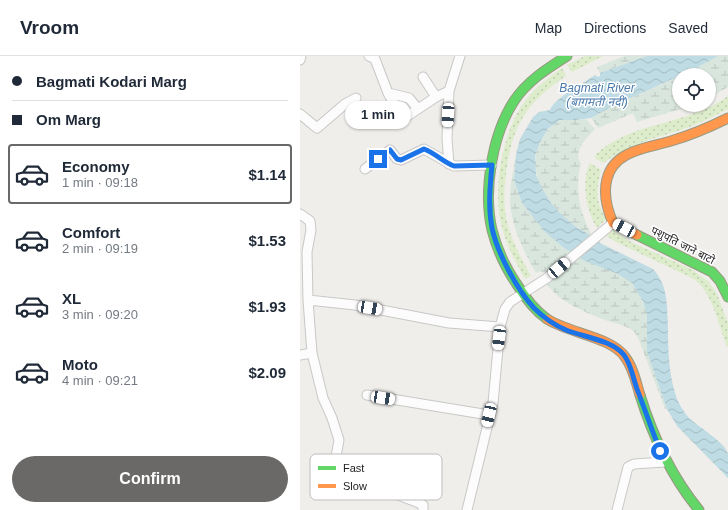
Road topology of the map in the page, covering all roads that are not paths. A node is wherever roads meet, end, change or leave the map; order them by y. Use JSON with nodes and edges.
{"nodes":[{"id":1,"x":301,"y":56,"type":"edge"},
{"id":2,"x":370,"y":56,"type":"edge"},
{"id":3,"x":460,"y":56,"type":"edge"},
{"id":4,"x":567,"y":56,"type":"edge"},
{"id":5,"x":300,"y":60,"type":"edge"},
{"id":6,"x":423,"y":77,"type":"dead end"},
{"id":7,"x":449,"y":91,"type":"junction"},
{"id":8,"x":388,"y":93,"type":"junction"},
{"id":9,"x":436,"y":97,"type":"junction"},
{"id":10,"x":356,"y":98,"type":"dead end"},
{"id":11,"x":418,"y":109,"type":"junction"},
{"id":12,"x":300,"y":114,"type":"edge"},
{"id":13,"x":728,"y":118,"type":"edge"},
{"id":14,"x":449,"y":164,"type":"junction"},
{"id":15,"x":492,"y":165,"type":"junction"},
{"id":16,"x":365,"y":169,"type":"dead end"},
{"id":17,"x":300,"y":214,"type":"edge"},
{"id":18,"x":613,"y":223,"type":"junction"},
{"id":19,"x":304,"y":244,"type":"edge"},
{"id":20,"x":304,"y":272,"type":"edge"},
{"id":21,"x":522,"y":293,"type":"junction"},
{"id":22,"x":728,"y":297,"type":"edge"},
{"id":23,"x":308,"y":300,"type":"junction"},
{"id":24,"x":500,"y":327,"type":"junction"},
{"id":25,"x":312,"y":353,"type":"junction"},
{"id":26,"x":300,"y":355,"type":"edge"},
{"id":27,"x":367,"y":395,"type":"dead end"},
{"id":28,"x":489,"y":415,"type":"junction"},
{"id":29,"x":336,"y":454,"type":"edge"},
{"id":30,"x":665,"y":462,"type":"junction"},
{"id":31,"x":411,"y":500,"type":"edge"},
{"id":32,"x":423,"y":510,"type":"edge"},
{"id":33,"x":467,"y":510,"type":"edge"},
{"id":34,"x":617,"y":510,"type":"edge"},
{"id":35,"x":699,"y":510,"type":"edge"}],
"edges":[{"from":1,"to":5,"type":"street"},
{"from":2,"to":8,"type":"street"},
{"from":3,"to":7,"type":"street"},
{"from":4,"to":15,"type":"main road"},
{"from":6,"to":9,"type":"street"},
{"from":7,"to":9,"type":"street"},
{"from":7,"to":14,"type":"street"},
{"from":8,"to":11,"type":"street"},
{"from":8,"to":11,"type":"street"},
{"from":9,"to":11,"type":"street"},
{"from":10,"to":12,"type":"street"},
{"from":13,"to":18,"type":"main road"},
{"from":14,"to":15,"type":"street"},
{"from":14,"to":16,"type":"street"},
{"from":15,"to":21,"type":"main road"},
{"from":17,"to":19,"type":"street"},
{"from":18,"to":21,"type":"street"},
{"from":18,"to":22,"type":"main road","name":"पशुपति जाने बाटो"},
{"from":19,"to":20,"type":"street"},
{"from":20,"to":23,"type":"street"},
{"from":21,"to":24,"type":"street"},
{"from":21,"to":30,"type":"main road"},
{"from":23,"to":24,"type":"street"},
{"from":23,"to":25,"type":"street"},
{"from":24,"to":28,"type":"street"},
{"from":25,"to":26,"type":"street"},
{"from":25,"to":29,"type":"street"},
{"from":27,"to":28,"type":"street"},
{"from":28,"to":33,"type":"street"},
{"from":30,"to":34,"type":"street"},
{"from":30,"to":35,"type":"main road"},
{"from":31,"to":32,"type":"street"}]}
